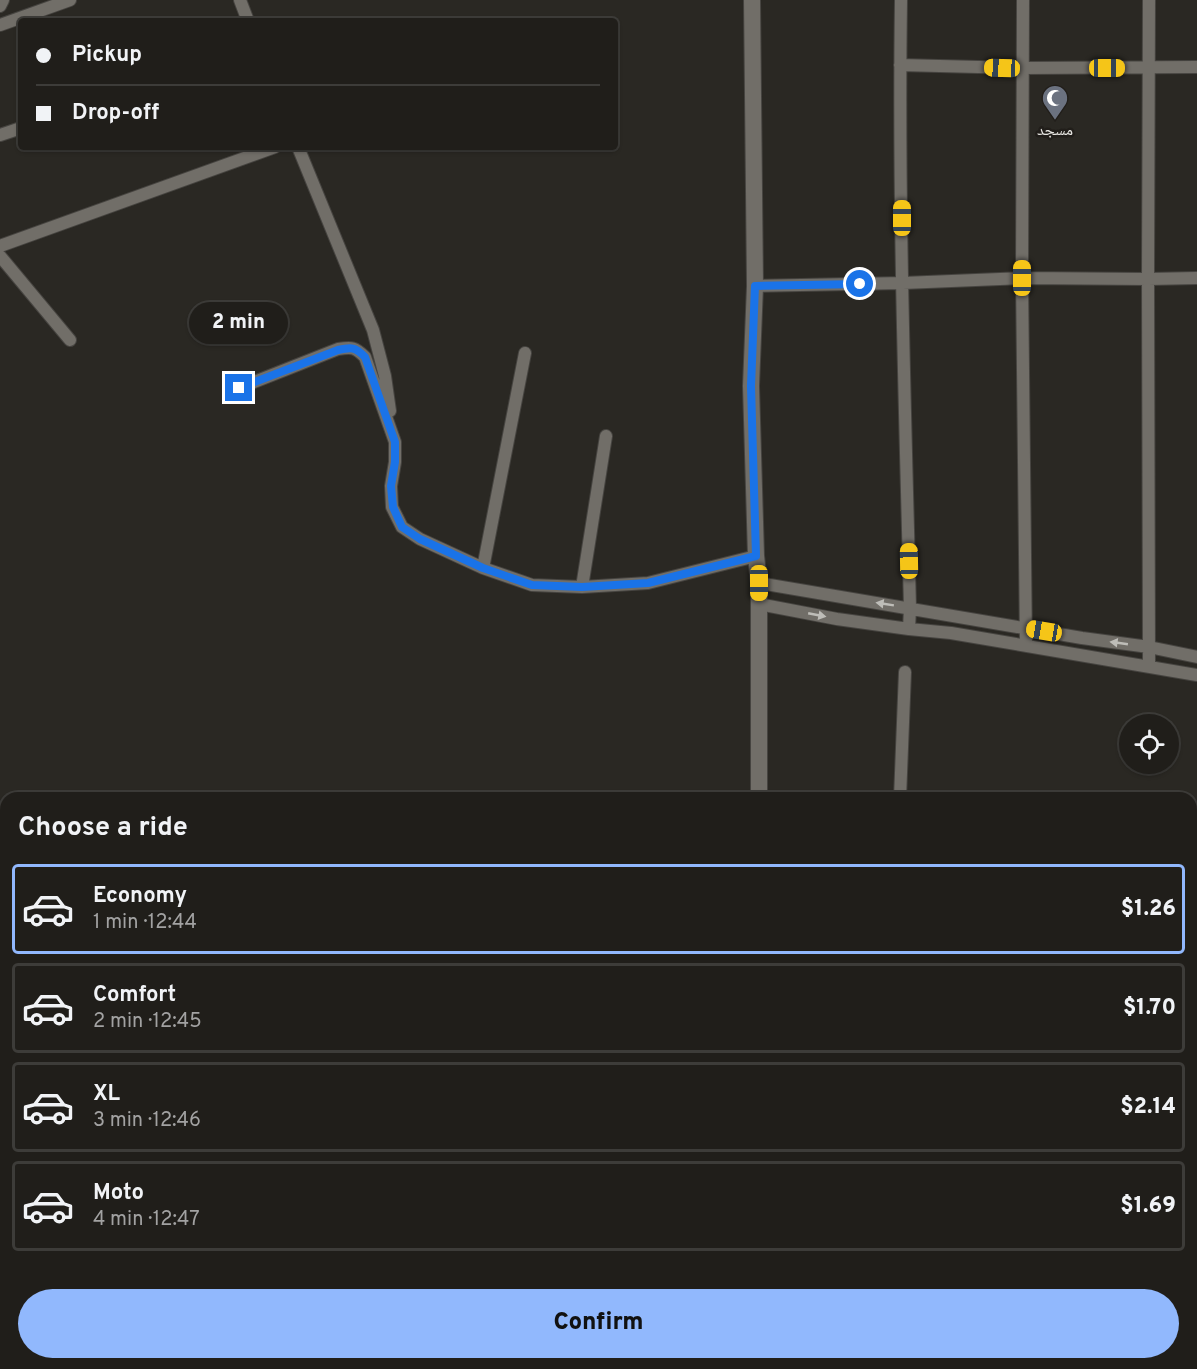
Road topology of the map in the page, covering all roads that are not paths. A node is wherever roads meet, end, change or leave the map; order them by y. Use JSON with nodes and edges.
{"nodes":[{"id":1,"x":3,"y":0,"type":"edge"},
{"id":2,"x":70,"y":0,"type":"edge"},
{"id":3,"x":240,"y":0,"type":"edge"},
{"id":4,"x":752,"y":0,"type":"edge"},
{"id":5,"x":901,"y":0,"type":"edge"},
{"id":6,"x":1023,"y":0,"type":"edge"},
{"id":7,"x":1149,"y":0,"type":"edge"},
{"id":8,"x":0,"y":6,"type":"edge"},
{"id":9,"x":20,"y":18,"type":"edge"},
{"id":10,"x":247,"y":18,"type":"edge"},
{"id":11,"x":18,"y":19,"type":"edge"},
{"id":12,"x":0,"y":25,"type":"edge"},
{"id":13,"x":900,"y":65,"type":"junction"},
{"id":14,"x":1197,"y":67,"type":"edge"},
{"id":15,"x":1022,"y":68,"type":"junction"},
{"id":16,"x":1149,"y":68,"type":"junction"},
{"id":17,"x":18,"y":129,"type":"edge"},
{"id":18,"x":0,"y":135,"type":"edge"},
{"id":19,"x":267,"y":150,"type":"edge"},
{"id":20,"x":299,"y":150,"type":"edge"},
{"id":21,"x":0,"y":246,"type":"edge"},
{"id":22,"x":0,"y":256,"type":"edge"},
{"id":23,"x":1022,"y":278,"type":"junction"},
{"id":24,"x":1197,"y":278,"type":"edge"},
{"id":25,"x":1148,"y":279,"type":"junction"},
{"id":26,"x":903,"y":283,"type":"junction"},
{"id":27,"x":755,"y":286,"type":"junction"},
{"id":28,"x":70,"y":340,"type":"dead end"},
{"id":29,"x":525,"y":353,"type":"dead end"},
{"id":30,"x":239,"y":388,"type":"dead end"},
{"id":31,"x":606,"y":436,"type":"dead end"},
{"id":32,"x":395,"y":442,"type":"junction"},
{"id":33,"x":756,"y":556,"type":"junction"},
{"id":34,"x":483,"y":568,"type":"junction"},
{"id":35,"x":759,"y":583,"type":"junction"},
{"id":36,"x":582,"y":587,"type":"junction"},
{"id":37,"x":759,"y":604,"type":"junction"},
{"id":38,"x":910,"y":608,"type":"junction"},
{"id":39,"x":1026,"y":627,"type":"junction"},
{"id":40,"x":909,"y":629,"type":"junction"},
{"id":41,"x":1026,"y":646,"type":"junction"},
{"id":42,"x":1149,"y":647,"type":"junction"},
{"id":43,"x":1197,"y":657,"type":"edge"},
{"id":44,"x":1149,"y":666,"type":"junction"},
{"id":45,"x":905,"y":672,"type":"dead end"},
{"id":46,"x":1197,"y":675,"type":"edge"},
{"id":47,"x":759,"y":792,"type":"edge"},
{"id":48,"x":900,"y":792,"type":"edge"}],
"edges":[{"from":1,"to":8,"type":"street"},
{"from":2,"to":9,"type":"street"},
{"from":3,"to":10,"type":"street"},
{"from":4,"to":27,"type":"street"},
{"from":5,"to":13,"type":"street"},
{"from":6,"to":15,"type":"street"},
{"from":7,"to":16,"type":"street"},
{"from":11,"to":12,"type":"street"},
{"from":13,"to":15,"type":"street"},
{"from":13,"to":26,"type":"street"},
{"from":14,"to":16,"type":"street"},
{"from":15,"to":16,"type":"street"},
{"from":15,"to":23,"type":"street"},
{"from":16,"to":25,"type":"street"},
{"from":17,"to":18,"type":"street"},
{"from":19,"to":21,"type":"street"},
{"from":20,"to":32,"type":"street"},
{"from":22,"to":28,"type":"street"},
{"from":23,"to":25,"type":"street"},
{"from":23,"to":26,"type":"street"},
{"from":23,"to":39,"type":"street"},
{"from":24,"to":25,"type":"street"},
{"from":25,"to":42,"type":"street"},
{"from":26,"to":27,"type":"street"},
{"from":26,"to":38,"type":"street"},
{"from":27,"to":33,"type":"street"},
{"from":29,"to":34,"type":"street"},
{"from":30,"to":32,"type":"street"},
{"from":31,"to":36,"type":"street"},
{"from":32,"to":34,"type":"street"},
{"from":33,"to":35,"type":"street"},
{"from":33,"to":36,"type":"street"},
{"from":34,"to":36,"type":"street"},
{"from":35,"to":37,"type":"street"},
{"from":38,"to":35,"type":"street","one_way":true},
{"from":37,"to":40,"type":"street","one_way":true},
{"from":37,"to":47,"type":"street"},
{"from":38,"to":39,"type":"street"},
{"from":38,"to":40,"type":"street"},
{"from":39,"to":41,"type":"street"},
{"from":42,"to":39,"type":"street","one_way":true},
{"from":40,"to":41,"type":"street"},
{"from":41,"to":44,"type":"street"},
{"from":42,"to":43,"type":"street"},
{"from":42,"to":44,"type":"street"},
{"from":44,"to":46,"type":"street"},
{"from":45,"to":48,"type":"street"}]}
